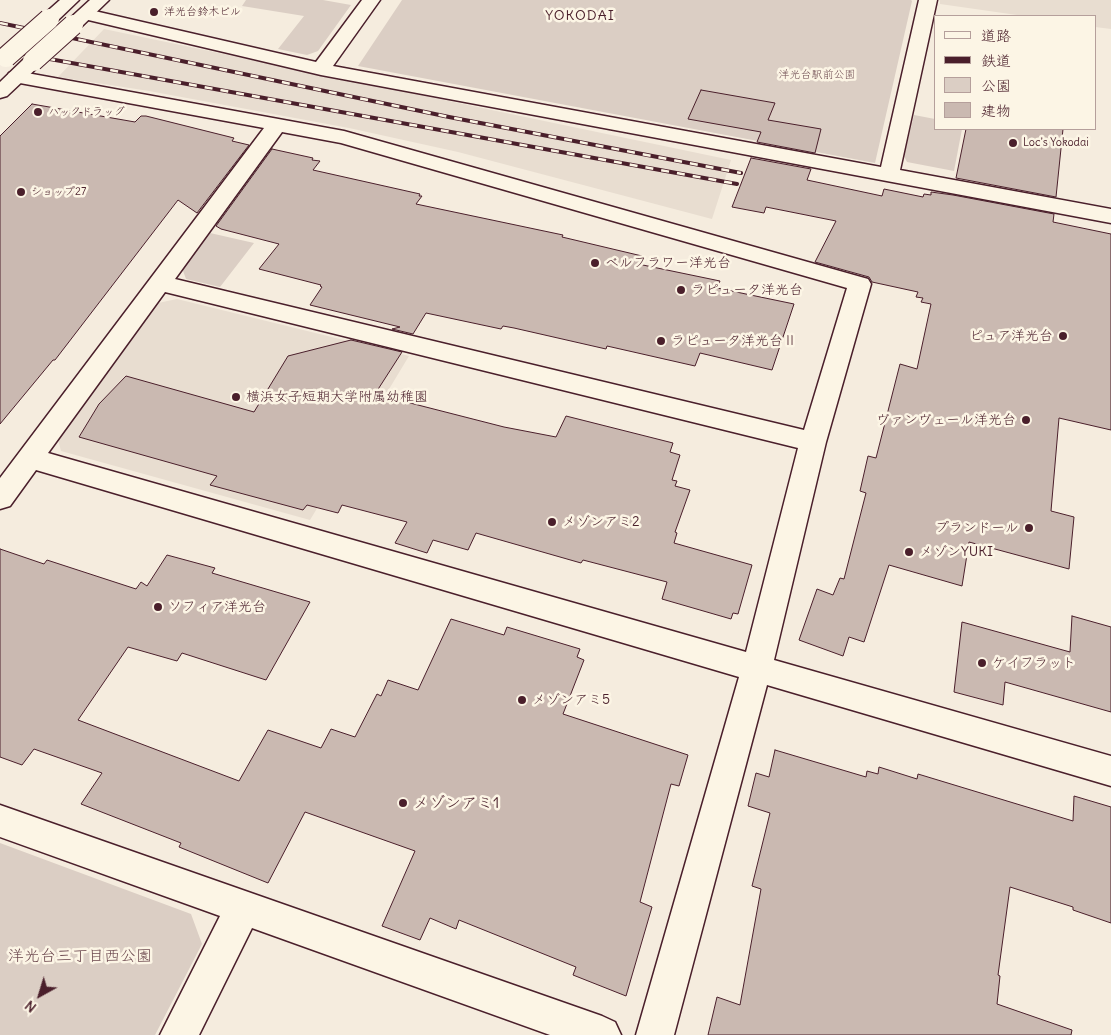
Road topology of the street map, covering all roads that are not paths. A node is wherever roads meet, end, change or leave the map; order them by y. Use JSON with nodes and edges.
{"nodes":[{"id":1,"x":70,"y":0,"type":"edge"},
{"id":2,"x":100,"y":0,"type":"edge"},
{"id":3,"x":371,"y":0,"type":"edge"},
{"id":4,"x":928,"y":0,"type":"edge"},
{"id":5,"x":80,"y":20,"type":"junction"},
{"id":6,"x":3,"y":59,"type":"edge"},
{"id":7,"x":321,"y":69,"type":"junction"},
{"id":8,"x":16,"y":77,"type":"junction"},
{"id":9,"x":0,"y":92,"type":"edge"},
{"id":10,"x":276,"y":126,"type":"junction"},
{"id":11,"x":889,"y":175,"type":"junction"},
{"id":12,"x":1111,"y":216,"type":"edge"},
{"id":13,"x":161,"y":283,"type":"junction"},
{"id":14,"x":813,"y":442,"type":"junction"},
{"id":15,"x":30,"y":458,"type":"junction"},
{"id":16,"x":0,"y":498,"type":"edge"},
{"id":17,"x":757,"y":667,"type":"junction"},
{"id":18,"x":1111,"y":771,"type":"edge"},
{"id":19,"x":0,"y":821,"type":"edge"},
{"id":20,"x":244,"y":907,"type":"junction"},
{"id":21,"x":179,"y":1035,"type":"edge"},
{"id":22,"x":602,"y":1035,"type":"edge"},
{"id":23,"x":655,"y":1035,"type":"edge"}],
"edges":[{"from":1,"to":6,"type":"street","bridge":true},
{"from":2,"to":5,"type":"street"},
{"from":3,"to":7,"type":"street"},
{"from":4,"to":11,"type":"street"},
{"from":5,"to":7,"type":"street"},
{"from":5,"to":8,"type":"street","bridge":true},
{"from":7,"to":11,"type":"street"},
{"from":8,"to":9,"type":"street"},
{"from":8,"to":10,"type":"street"},
{"from":10,"to":13,"type":"street"},
{"from":10,"to":14,"type":"street"},
{"from":11,"to":12,"type":"street"},
{"from":13,"to":14,"type":"street"},
{"from":13,"to":15,"type":"street"},
{"from":14,"to":17,"type":"street"},
{"from":15,"to":16,"type":"street"},
{"from":15,"to":17,"type":"street"},
{"from":17,"to":18,"type":"street"},
{"from":17,"to":23,"type":"street"},
{"from":19,"to":20,"type":"street"},
{"from":20,"to":21,"type":"street"},
{"from":20,"to":22,"type":"street"}]}
